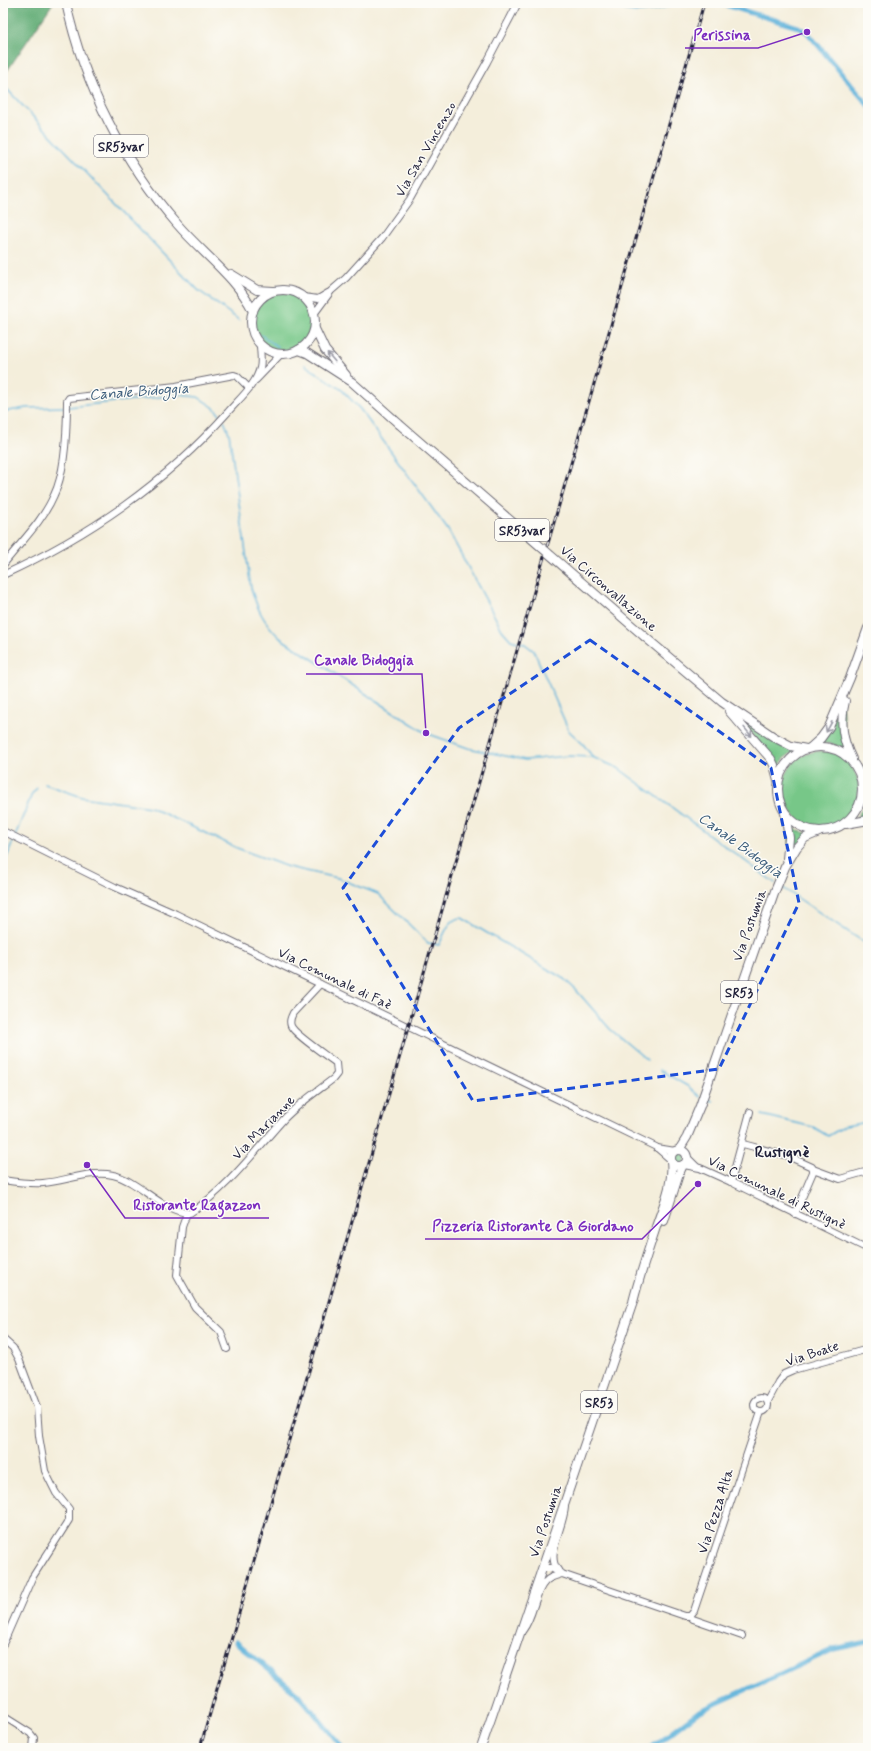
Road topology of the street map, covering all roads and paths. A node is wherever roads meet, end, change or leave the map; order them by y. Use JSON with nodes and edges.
{"nodes":[{"id":1,"x":66,"y":3,"type":"edge"},
{"id":2,"x":518,"y":3,"type":"edge"},
{"id":3,"x":217,"y":265,"type":"junction"},
{"id":4,"x":274,"y":291,"type":"junction"},
{"id":5,"x":332,"y":292,"type":"junction"},
{"id":6,"x":304,"y":297,"type":"junction"},
{"id":7,"x":253,"y":311,"type":"junction"},
{"id":8,"x":314,"y":314,"type":"junction"},
{"id":9,"x":314,"y":329,"type":"junction"},
{"id":10,"x":260,"y":344,"type":"junction"},
{"id":11,"x":299,"y":350,"type":"junction"},
{"id":12,"x":280,"y":354,"type":"junction"},
{"id":13,"x":253,"y":382,"type":"junction"},
{"id":14,"x":352,"y":382,"type":"junction"},
{"id":15,"x":249,"y":388,"type":"junction"},
{"id":16,"x":3,"y":565,"type":"edge"},
{"id":17,"x":3,"y":575,"type":"edge"},
{"id":18,"x":868,"y":628,"type":"edge"},
{"id":19,"x":850,"y":678,"type":"junction"},
{"id":20,"x":722,"y":702,"type":"junction"},
{"id":21,"x":808,"y":748,"type":"junction"},
{"id":22,"x":856,"y":766,"type":"junction"},
{"id":23,"x":778,"y":781,"type":"junction"},
{"id":24,"x":863,"y":787,"type":"junction"},
{"id":25,"x":868,"y":805,"type":"edge"},
{"id":26,"x":785,"y":812,"type":"junction"},
{"id":27,"x":868,"y":820,"type":"edge"},
{"id":28,"x":845,"y":824,"type":"junction"},
{"id":29,"x":3,"y":831,"type":"edge"},
{"id":30,"x":819,"y":832,"type":"junction"},
{"id":31,"x":785,"y":867,"type":"junction"},
{"id":32,"x":320,"y":984,"type":"junction"},
{"id":33,"x":750,"y":1112,"type":"dead end"},
{"id":34,"x":742,"y":1144,"type":"junction"},
{"id":35,"x":656,"y":1147,"type":"junction"},
{"id":36,"x":682,"y":1157,"type":"junction"},
{"id":37,"x":671,"y":1160,"type":"junction"},
{"id":38,"x":813,"y":1169,"type":"junction"},
{"id":39,"x":868,"y":1170,"type":"edge"},
{"id":40,"x":3,"y":1180,"type":"edge"},
{"id":41,"x":731,"y":1182,"type":"junction"},
{"id":42,"x":187,"y":1213,"type":"junction"},
{"id":43,"x":795,"y":1214,"type":"junction"},
{"id":44,"x":868,"y":1249,"type":"edge"},
{"id":45,"x":633,"y":1302,"type":"junction"},
{"id":46,"x":3,"y":1339,"type":"edge"},
{"id":47,"x":227,"y":1349,"type":"dead end"},
{"id":48,"x":868,"y":1349,"type":"edge"},
{"id":49,"x":767,"y":1400,"type":"junction"},
{"id":50,"x":761,"y":1412,"type":"junction"},
{"id":51,"x":566,"y":1502,"type":"junction"},
{"id":52,"x":543,"y":1568,"type":"junction"},
{"id":53,"x":562,"y":1574,"type":"junction"},
{"id":54,"x":690,"y":1616,"type":"junction"},
{"id":55,"x":520,"y":1634,"type":"junction"},
{"id":56,"x":742,"y":1636,"type":"dead end"},
{"id":57,"x":3,"y":1644,"type":"edge"},
{"id":58,"x":3,"y":1716,"type":"edge"},
{"id":59,"x":33,"y":1748,"type":"edge"},
{"id":60,"x":481,"y":1748,"type":"edge"}],
"edges":[{"from":1,"to":3,"type":"main road","number":"SR53var"},
{"from":2,"to":5,"type":"street","name":"Via San Vincenzo"},
{"from":3,"to":4,"type":"main road","number":"SR53var"},
{"from":3,"to":7,"type":"main road","number":"SR53var"},
{"from":4,"to":6,"type":"main road","number":"SR53var"},
{"from":4,"to":7,"type":"main road"},
{"from":5,"to":6,"type":"street","name":"Via San Vincenzo"},
{"from":5,"to":8,"type":"street","name":"Via San Vincenzo"},
{"from":6,"to":8,"type":"main road"},
{"from":7,"to":10,"type":"main road"},
{"from":8,"to":9,"type":"main road","number":"SR53var"},
{"from":9,"to":11,"type":"main road"},
{"from":14,"to":9,"type":"main road","name":"Via Circonvallazione","number":"SR53var","one_way":true},
{"from":10,"to":12,"type":"main road"},
{"from":10,"to":13,"type":"street"},
{"from":11,"to":12,"type":"main road"},
{"from":11,"to":14,"type":"main road","name":"Via Circonvallazione","number":"SR53var"},
{"from":12,"to":13,"type":"street"},
{"from":13,"to":15,"type":"street"},
{"from":14,"to":20,"type":"main road","name":"Via Circonvallazione","number":"SR53var","bridge":true},
{"from":15,"to":16,"type":"street"},
{"from":15,"to":17,"type":"street"},
{"from":18,"to":19,"type":"main road","number":"SR53"},
{"from":19,"to":21,"type":"main road","number":"SR53","one_way":true},
{"from":19,"to":22,"type":"main road","number":"SR53"},
{"from":20,"to":21,"type":"main road","name":"Via Circonvallazione","number":"SR53var"},
{"from":20,"to":23,"type":"main road","name":"Via Circonvallazione","number":"SR53var","one_way":true},
{"from":21,"to":22,"type":"main road","number":"SR53"},
{"from":21,"to":23,"type":"main road","number":"SR53"},
{"from":22,"to":24,"type":"main road","number":"SR53"},
{"from":23,"to":26,"type":"main road","number":"SR53"},
{"from":24,"to":25,"type":"main road"},
{"from":24,"to":28,"type":"main road","number":"SR53"},
{"from":26,"to":30,"type":"main road","number":"SR53"},
{"from":26,"to":31,"type":"main road","name":"Via Postumia","number":"SR53"},
{"from":27,"to":28,"type":"main road"},
{"from":28,"to":30,"type":"main road","number":"SR53"},
{"from":29,"to":32,"type":"street","name":"Via Comunale di Faè"},
{"from":30,"to":31,"type":"main road","name":"Via Postumia","number":"SR53"},
{"from":31,"to":36,"type":"main road","name":"Via Postumia","number":"SR53"},
{"from":32,"to":35,"type":"street","name":"Via Comunale di Faè"},
{"from":32,"to":42,"type":"street","name":"Via Marianne"},
{"from":33,"to":34,"type":"street"},
{"from":34,"to":38,"type":"street"},
{"from":34,"to":41,"type":"street"},
{"from":35,"to":36,"type":"street","name":"Via Comunale di Faè"},
{"from":35,"to":37,"type":"street","name":"Via Comunale di Faè"},
{"from":36,"to":37,"type":"main road"},
{"from":36,"to":37,"type":"main road"},
{"from":36,"to":41,"type":"street","name":"Via Comunale di Rustignè"},
{"from":36,"to":45,"type":"main road","name":"Via Postumia","number":"SR53"},
{"from":37,"to":45,"type":"main road","name":"Via Postumia","number":"SR53"},
{"from":38,"to":39,"type":"street"},
{"from":38,"to":43,"type":"street"},
{"from":40,"to":42,"type":"street"},
{"from":41,"to":43,"type":"street","name":"Via Comunale di Rustignè"},
{"from":42,"to":47,"type":"street"},
{"from":43,"to":44,"type":"street","name":"Via Comunale di Rustignè"},
{"from":45,"to":51,"type":"main road","name":"Via Postumia","number":"SR53"},
{"from":46,"to":57,"type":"street"},
{"from":48,"to":49,"type":"street","name":"Via Boate"},
{"from":49,"to":50,"type":"street"},
{"from":49,"to":50,"type":"street"},
{"from":50,"to":54,"type":"street","name":"Via Pezza Alta"},
{"from":51,"to":52,"type":"main road","name":"Via Postumia","number":"SR53"},
{"from":51,"to":53,"type":"street"},
{"from":52,"to":53,"type":"street"},
{"from":52,"to":55,"type":"main road","name":"Via Postumia","number":"SR53"},
{"from":53,"to":54,"type":"street"},
{"from":53,"to":55,"type":"street"},
{"from":54,"to":56,"type":"street"},
{"from":55,"to":60,"type":"main road","name":"Via Postumia","number":"SR53"},
{"from":58,"to":59,"type":"street"}]}
